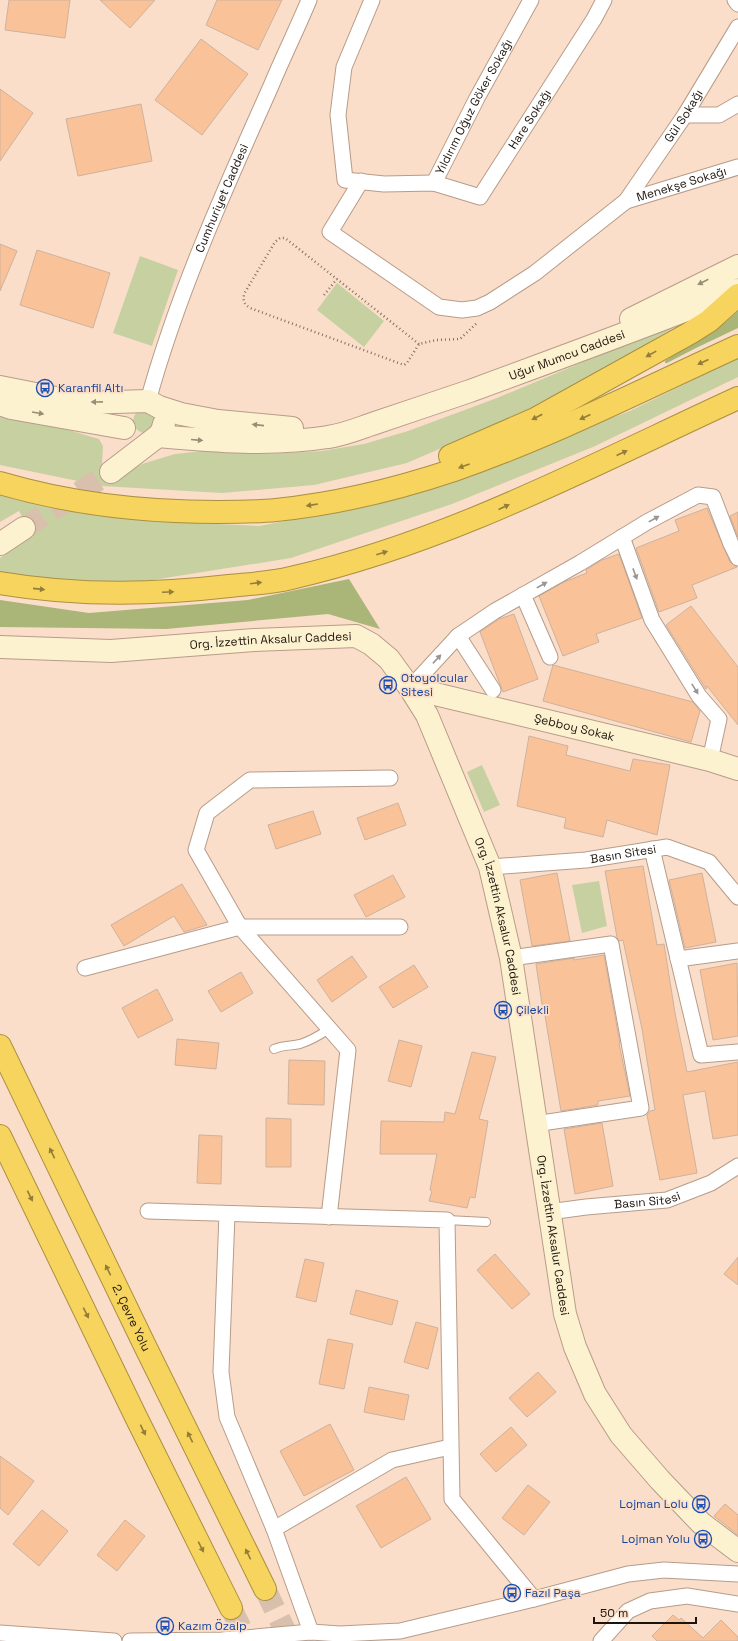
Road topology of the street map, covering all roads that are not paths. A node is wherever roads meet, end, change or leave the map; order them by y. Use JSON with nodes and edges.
{"nodes":[{"id":1,"x":309,"y":0,"type":"edge"},
{"id":2,"x":372,"y":0,"type":"edge"},
{"id":3,"x":530,"y":0,"type":"edge"},
{"id":4,"x":604,"y":0,"type":"edge"},
{"id":5,"x":735,"y":0,"type":"edge"},
{"id":6,"x":738,"y":4,"type":"edge"},
{"id":7,"x":738,"y":27,"type":"edge"},
{"id":8,"x":738,"y":104,"type":"edge"},
{"id":9,"x":685,"y":115,"type":"junction"},
{"id":10,"x":738,"y":168,"type":"edge"},
{"id":11,"x":361,"y":181,"type":"junction"},
{"id":12,"x":434,"y":184,"type":"junction"},
{"id":13,"x":626,"y":202,"type":"junction"},
{"id":14,"x":738,"y":266,"type":"edge"},
{"id":15,"x":738,"y":290,"type":"edge"},
{"id":16,"x":738,"y":295,"type":"edge"},
{"id":17,"x":738,"y":346,"type":"edge"},
{"id":18,"x":581,"y":350,"type":"junction"},
{"id":19,"x":0,"y":387,"type":"edge"},
{"id":20,"x":738,"y":398,"type":"edge"},
{"id":21,"x":148,"y":403,"type":"junction"},
{"id":22,"x":0,"y":404,"type":"edge"},
{"id":23,"x":394,"y":416,"type":"junction"},
{"id":24,"x":126,"y":432,"type":"junction"},
{"id":25,"x":155,"y":438,"type":"junction"},
{"id":26,"x":0,"y":483,"type":"edge"},
{"id":27,"x":339,"y":500,"type":"junction"},
{"id":28,"x":24,"y":528,"type":"tunnel mouth"},
{"id":29,"x":622,"y":537,"type":"junction"},
{"id":30,"x":0,"y":544,"type":"edge"},
{"id":31,"x":738,"y":558,"type":"edge"},
{"id":32,"x":0,"y":583,"type":"edge"},
{"id":33,"x":524,"y":595,"type":"junction"},
{"id":34,"x":458,"y":636,"type":"junction"},
{"id":35,"x":0,"y":647,"type":"edge"},
{"id":36,"x":550,"y":658,"type":"dead end"},
{"id":37,"x":410,"y":688,"type":"junction"},
{"id":38,"x":493,"y":690,"type":"dead end"},
{"id":39,"x":710,"y":760,"type":"junction"},
{"id":40,"x":738,"y":769,"type":"edge"},
{"id":41,"x":390,"y":778,"type":"dead end"},
{"id":42,"x":652,"y":849,"type":"junction"},
{"id":43,"x":490,"y":867,"type":"junction"},
{"id":44,"x":738,"y":897,"type":"edge"},
{"id":45,"x":240,"y":927,"type":"junction"},
{"id":46,"x":400,"y":927,"type":"dead end"},
{"id":47,"x":738,"y":951,"type":"edge"},
{"id":48,"x":511,"y":958,"type":"junction"},
{"id":49,"x":678,"y":959,"type":"junction"},
{"id":50,"x":85,"y":968,"type":"dead end"},
{"id":51,"x":329,"y":1029,"type":"junction"},
{"id":52,"x":0,"y":1046,"type":"edge"},
{"id":53,"x":274,"y":1049,"type":"dead end"},
{"id":54,"x":738,"y":1052,"type":"edge"},
{"id":55,"x":535,"y":1124,"type":"junction"},
{"id":56,"x":0,"y":1136,"type":"edge"},
{"id":57,"x":738,"y":1166,"type":"edge"},
{"id":58,"x":148,"y":1211,"type":"dead end"},
{"id":59,"x":549,"y":1212,"type":"junction"},
{"id":60,"x":227,"y":1214,"type":"junction"},
{"id":61,"x":329,"y":1217,"type":"junction"},
{"id":62,"x":447,"y":1220,"type":"junction"},
{"id":63,"x":486,"y":1222,"type":"dead end"},
{"id":64,"x":450,"y":1447,"type":"junction"},
{"id":65,"x":274,"y":1529,"type":"junction"},
{"id":66,"x":738,"y":1551,"type":"edge"},
{"id":67,"x":738,"y":1574,"type":"edge"},
{"id":68,"x":265,"y":1589,"type":"tunnel mouth"},
{"id":69,"x":534,"y":1599,"type":"junction"},
{"id":70,"x":738,"y":1604,"type":"edge"},
{"id":71,"x":231,"y":1608,"type":"tunnel mouth"},
{"id":72,"x":311,"y":1632,"type":"junction"},
{"id":73,"x":0,"y":1633,"type":"edge"},
{"id":74,"x":114,"y":1641,"type":"edge"},
{"id":75,"x":130,"y":1641,"type":"edge"},
{"id":76,"x":188,"y":1641,"type":"edge"},
{"id":77,"x":601,"y":1641,"type":"edge"}],
"edges":[{"from":1,"to":21,"type":"street","name":"Cumhuriyet Caddesi"},
{"from":2,"to":11,"type":"street","name":"Yıldırım Oğuz Göker Sokağı"},
{"from":3,"to":12,"type":"street","name":"Yıldırım Oğuz Göker Sokağı"},
{"from":4,"to":12,"type":"street","name":"Hare Sokağı"},
{"from":5,"to":6,"type":"street"},
{"from":7,"to":9,"type":"street","name":"Gül Sokağı"},
{"from":8,"to":9,"type":"street"},
{"from":9,"to":13,"type":"street","name":"Gül Sokağı"},
{"from":10,"to":13,"type":"street","name":"Menekşe Sokağı"},
{"from":11,"to":12,"type":"street","name":"Yıldırım Oğuz Göker Sokağı"},
{"from":11,"to":13,"type":"street"},
{"from":14,"to":18,"type":"main road","one_way":true},
{"from":15,"to":18,"type":"main road","name":"Uğur Mumcu Caddesi"},
{"from":16,"to":27,"type":"highway","one_way":true},
{"from":17,"to":27,"type":"highway","one_way":true},
{"from":18,"to":23,"type":"main road","name":"Uğur Mumcu Caddesi"},
{"from":21,"to":19,"type":"main road","one_way":true},
{"from":32,"to":20,"type":"highway","one_way":true},
{"from":23,"to":21,"type":"main road","one_way":true},
{"from":21,"to":24,"type":"main road"},
{"from":21,"to":25,"type":"main road"},
{"from":22,"to":24,"type":"main road","one_way":true},
{"from":25,"to":23,"type":"main road","one_way":true},
{"from":24,"to":25,"type":"main road"},
{"from":24,"to":25,"type":"main road"},
{"from":27,"to":26,"type":"highway","one_way":true},
{"from":28,"to":30,"type":"main road"},
{"from":29,"to":31,"type":"street","one_way":true},
{"from":33,"to":29,"type":"street","one_way":true},
{"from":29,"to":39,"type":"street","one_way":true},
{"from":33,"to":34,"type":"street"},
{"from":33,"to":36,"type":"street"},
{"from":37,"to":34,"type":"street","one_way":true},
{"from":34,"to":38,"type":"street"},
{"from":35,"to":37,"type":"main road","name":"Org. İzzettin Aksalur Caddesi"},
{"from":37,"to":39,"type":"main road","name":"Şebboy Sokak"},
{"from":37,"to":43,"type":"main road","name":"Org. İzzettin Aksalur Caddesi"},
{"from":39,"to":40,"type":"main road","name":"Şebboy Sokak"},
{"from":41,"to":45,"type":"street"},
{"from":42,"to":43,"type":"street","name":"Basın Sitesi"},
{"from":42,"to":44,"type":"street","name":"Basın Sitesi"},
{"from":42,"to":49,"type":"street"},
{"from":43,"to":48,"type":"main road","name":"Org. İzzettin Aksalur Caddesi"},
{"from":45,"to":46,"type":"street"},
{"from":45,"to":50,"type":"street"},
{"from":45,"to":51,"type":"street"},
{"from":47,"to":49,"type":"street"},
{"from":48,"to":55,"type":"main road","name":"Org. İzzettin Aksalur Caddesi"},
{"from":48,"to":55,"type":"street"},
{"from":49,"to":54,"type":"street"},
{"from":51,"to":53,"type":"lane"},
{"from":51,"to":61,"type":"street"},
{"from":68,"to":52,"type":"highway","name":"2. Çevre Yolu","one_way":true},
{"from":55,"to":59,"type":"main road","name":"Org. İzzettin Aksalur Caddesi"},
{"from":56,"to":71,"type":"highway","one_way":true},
{"from":57,"to":59,"type":"street","name":"Basın Sitesi"},
{"from":58,"to":60,"type":"street"},
{"from":59,"to":66,"type":"main road","name":"Org. İzzettin Aksalur Caddesi"},
{"from":60,"to":61,"type":"street"},
{"from":60,"to":65,"type":"street"},
{"from":61,"to":62,"type":"street"},
{"from":62,"to":63,"type":"lane"},
{"from":62,"to":64,"type":"street"},
{"from":64,"to":65,"type":"street"},
{"from":64,"to":69,"type":"street"},
{"from":65,"to":72,"type":"street"},
{"from":67,"to":69,"type":"street"},
{"from":69,"to":72,"type":"street"},
{"from":70,"to":77,"type":"street"},
{"from":72,"to":76,"type":"street"},
{"from":73,"to":74,"type":"street"},
{"from":75,"to":76,"type":"street"}]}
